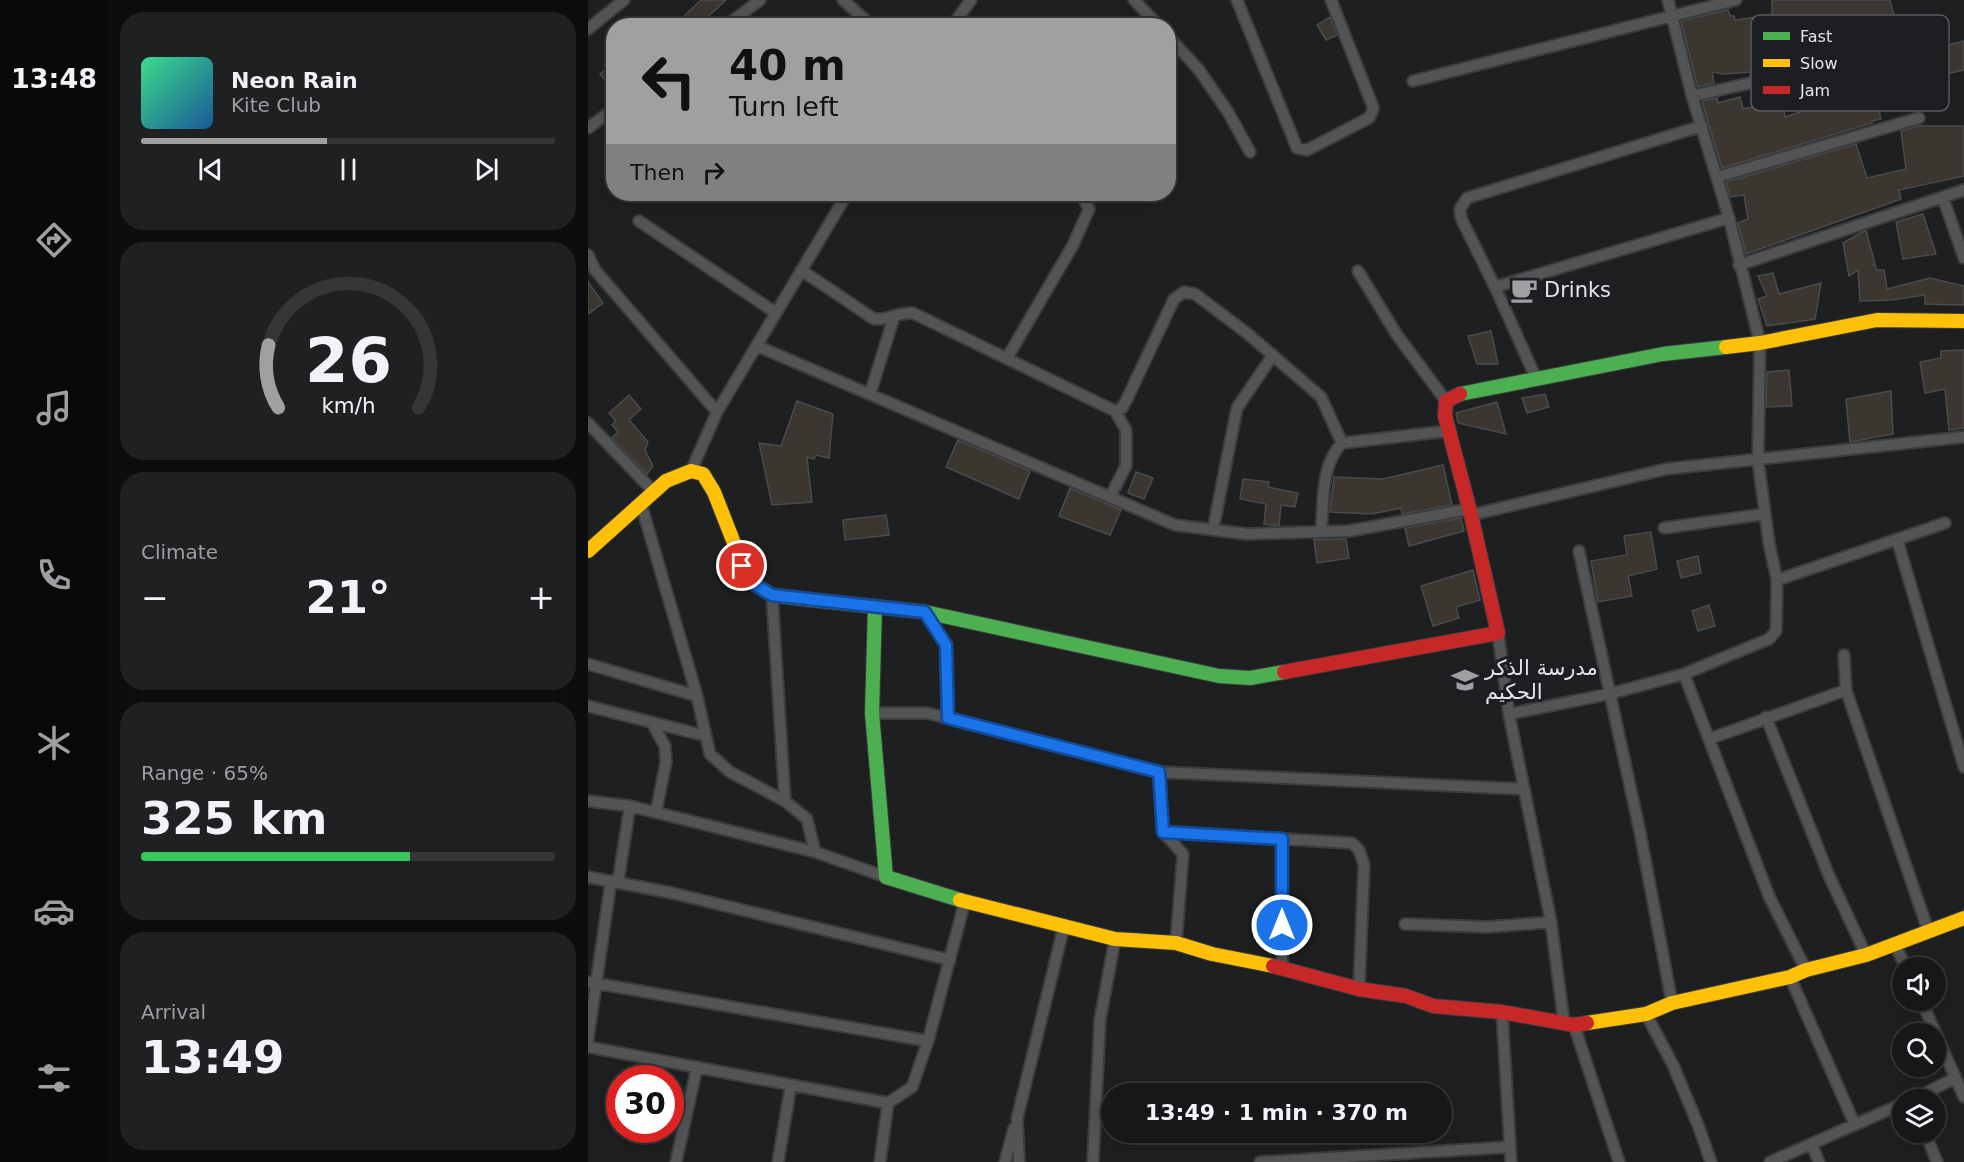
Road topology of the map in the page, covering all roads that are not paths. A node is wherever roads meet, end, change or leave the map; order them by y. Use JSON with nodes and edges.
{"nodes":[{"id":1,"x":624,"y":0,"type":"edge"},
{"id":2,"x":760,"y":0,"type":"edge"},
{"id":3,"x":843,"y":0,"type":"edge"},
{"id":4,"x":971,"y":0,"type":"edge"},
{"id":5,"x":1134,"y":0,"type":"edge"},
{"id":6,"x":1237,"y":0,"type":"edge"},
{"id":7,"x":1331,"y":0,"type":"edge"},
{"id":8,"x":1668,"y":0,"type":"edge"},
{"id":9,"x":1736,"y":0,"type":"edge"},
{"id":10,"x":1672,"y":16,"type":"junction"},
{"id":11,"x":736,"y":18,"type":"edge"},
{"id":12,"x":863,"y":18,"type":"edge"},
{"id":13,"x":958,"y":18,"type":"edge"},
{"id":14,"x":1151,"y":18,"type":"edge"},
{"id":15,"x":588,"y":29,"type":"edge"},
{"id":16,"x":1176,"y":47,"type":"edge"},
{"id":17,"x":1413,"y":81,"type":"dead end"},
{"id":18,"x":1751,"y":83,"type":"edge"},
{"id":19,"x":1692,"y":96,"type":"junction"},
{"id":20,"x":606,"y":115,"type":"edge"},
{"id":21,"x":1919,"y":118,"type":"dead end"},
{"id":22,"x":1702,"y":126,"type":"junction"},
{"id":23,"x":588,"y":128,"type":"edge"},
{"id":24,"x":1250,"y":152,"type":"dead end"},
{"id":25,"x":1717,"y":177,"type":"junction"},
{"id":26,"x":1964,"y":190,"type":"edge"},
{"id":27,"x":1943,"y":198,"type":"junction"},
{"id":28,"x":843,"y":201,"type":"edge"},
{"id":29,"x":1085,"y":201,"type":"edge"},
{"id":30,"x":1729,"y":218,"type":"junction"},
{"id":31,"x":639,"y":221,"type":"dead end"},
{"id":32,"x":588,"y":255,"type":"edge"},
{"id":33,"x":1964,"y":258,"type":"edge"},
{"id":34,"x":1739,"y":264,"type":"junction"},
{"id":35,"x":801,"y":270,"type":"junction"},
{"id":36,"x":1358,"y":271,"type":"dead end"},
{"id":37,"x":591,"y":272,"type":"edge"},
{"id":38,"x":1495,"y":287,"type":"junction"},
{"id":39,"x":776,"y":313,"type":"junction"},
{"id":40,"x":894,"y":317,"type":"junction"},
{"id":41,"x":1964,"y":321,"type":"edge"},
{"id":42,"x":1760,"y":343,"type":"junction"},
{"id":43,"x":757,"y":346,"type":"junction"},
{"id":44,"x":1273,"y":355,"type":"junction"},
{"id":45,"x":1007,"y":358,"type":"junction"},
{"id":46,"x":1536,"y":378,"type":"junction"},
{"id":47,"x":870,"y":394,"type":"junction"},
{"id":48,"x":1446,"y":401,"type":"junction"},
{"id":49,"x":1115,"y":411,"type":"junction"},
{"id":50,"x":717,"y":412,"type":"junction"},
{"id":51,"x":588,"y":423,"type":"edge"},
{"id":52,"x":1448,"y":431,"type":"junction"},
{"id":53,"x":1964,"y":437,"type":"edge"},
{"id":54,"x":1342,"y":444,"type":"junction"},
{"id":55,"x":1758,"y":460,"type":"junction"},
{"id":56,"x":691,"y":471,"type":"junction"},
{"id":57,"x":654,"y":492,"type":"junction"},
{"id":58,"x":1110,"y":497,"type":"junction"},
{"id":59,"x":641,"y":504,"type":"junction"},
{"id":60,"x":1470,"y":512,"type":"junction"},
{"id":61,"x":1765,"y":514,"type":"junction"},
{"id":62,"x":1945,"y":523,"type":"dead end"},
{"id":63,"x":1664,"y":528,"type":"dead end"},
{"id":64,"x":1214,"y":530,"type":"junction"},
{"id":65,"x":1321,"y":532,"type":"junction"},
{"id":66,"x":1897,"y":539,"type":"junction"},
{"id":67,"x":588,"y":551,"type":"edge"},
{"id":68,"x":1579,"y":551,"type":"dead end"},
{"id":69,"x":1777,"y":580,"type":"junction"},
{"id":70,"x":772,"y":595,"type":"junction"},
{"id":71,"x":875,"y":606,"type":"junction"},
{"id":72,"x":925,"y":612,"type":"junction"},
{"id":73,"x":1498,"y":633,"type":"junction"},
{"id":74,"x":1844,"y":655,"type":"dead end"},
{"id":75,"x":588,"y":664,"type":"edge"},
{"id":76,"x":1684,"y":674,"type":"junction"},
{"id":77,"x":1846,"y":690,"type":"junction"},
{"id":78,"x":1609,"y":694,"type":"junction"},
{"id":79,"x":697,"y":696,"type":"junction"},
{"id":80,"x":588,"y":706,"type":"edge"},
{"id":81,"x":872,"y":712,"type":"junction"},
{"id":82,"x":1509,"y":714,"type":"junction"},
{"id":83,"x":1766,"y":717,"type":"junction"},
{"id":84,"x":948,"y":718,"type":"junction"},
{"id":85,"x":652,"y":723,"type":"junction"},
{"id":86,"x":706,"y":736,"type":"junction"},
{"id":87,"x":1709,"y":739,"type":"junction"},
{"id":88,"x":1964,"y":767,"type":"edge"},
{"id":89,"x":1159,"y":772,"type":"junction"},
{"id":90,"x":1523,"y":789,"type":"junction"},
{"id":91,"x":588,"y":801,"type":"edge"},
{"id":92,"x":785,"y":801,"type":"junction"},
{"id":93,"x":630,"y":806,"type":"junction"},
{"id":94,"x":656,"y":812,"type":"junction"},
{"id":95,"x":1163,"y":832,"type":"junction"},
{"id":96,"x":1282,"y":839,"type":"junction"},
{"id":97,"x":815,"y":852,"type":"junction"},
{"id":98,"x":588,"y":877,"type":"edge"},
{"id":99,"x":886,"y":877,"type":"junction"},
{"id":100,"x":615,"y":882,"type":"junction"},
{"id":101,"x":965,"y":901,"type":"junction"},
{"id":102,"x":1964,"y":918,"type":"edge"},
{"id":103,"x":1551,"y":922,"type":"junction"},
{"id":104,"x":1405,"y":924,"type":"dead end"},
{"id":105,"x":1064,"y":926,"type":"junction"},
{"id":106,"x":1928,"y":930,"type":"junction"},
{"id":107,"x":1115,"y":939,"type":"junction"},
{"id":108,"x":1176,"y":943,"type":"junction"},
{"id":109,"x":1895,"y":944,"type":"junction"},
{"id":110,"x":1866,"y":955,"type":"junction"},
{"id":111,"x":1901,"y":957,"type":"edge"},
{"id":112,"x":950,"y":960,"type":"junction"},
{"id":113,"x":1282,"y":968,"type":"junction"},
{"id":114,"x":1806,"y":970,"type":"junction"},
{"id":115,"x":1790,"y":977,"type":"junction"},
{"id":116,"x":592,"y":982,"type":"edge"},
{"id":117,"x":1359,"y":989,"type":"junction"},
{"id":118,"x":1672,"y":1003,"type":"junction"},
{"id":119,"x":1926,"y":1011,"type":"edge"},
{"id":120,"x":1502,"y":1012,"type":"junction"},
{"id":121,"x":1646,"y":1014,"type":"junction"},
{"id":122,"x":1569,"y":1024,"type":"junction"},
{"id":123,"x":588,"y":1040,"type":"edge"},
{"id":124,"x":928,"y":1041,"type":"junction"},
{"id":125,"x":588,"y":1047,"type":"edge"},
{"id":126,"x":697,"y":1067,"type":"junction"},
{"id":127,"x":1955,"y":1078,"type":"junction"},
{"id":128,"x":791,"y":1085,"type":"junction"},
{"id":129,"x":1934,"y":1089,"type":"edge"},
{"id":130,"x":1964,"y":1097,"type":"edge"},
{"id":131,"x":888,"y":1103,"type":"junction"},
{"id":132,"x":1892,"y":1108,"type":"edge"},
{"id":133,"x":1017,"y":1119,"type":"junction"},
{"id":134,"x":1855,"y":1125,"type":"junction"},
{"id":135,"x":1929,"y":1143,"type":"edge"},
{"id":136,"x":1812,"y":1145,"type":"junction"},
{"id":137,"x":1510,"y":1147,"type":"junction"},
{"id":138,"x":1709,"y":1161,"type":"edge"},
{"id":139,"x":676,"y":1162,"type":"edge"},
{"id":140,"x":778,"y":1162,"type":"edge"},
{"id":141,"x":880,"y":1162,"type":"edge"},
{"id":142,"x":1005,"y":1162,"type":"edge"},
{"id":143,"x":1019,"y":1162,"type":"edge"},
{"id":144,"x":1093,"y":1162,"type":"edge"},
{"id":145,"x":1260,"y":1162,"type":"edge"},
{"id":146,"x":1511,"y":1162,"type":"edge"},
{"id":147,"x":1618,"y":1162,"type":"edge"},
{"id":148,"x":1770,"y":1162,"type":"edge"},
{"id":149,"x":1819,"y":1162,"type":"edge"},
{"id":150,"x":1937,"y":1162,"type":"edge"}],
"edges":[{"from":1,"to":15,"type":"street"},
{"from":2,"to":11,"type":"street"},
{"from":3,"to":12,"type":"street"},
{"from":4,"to":13,"type":"street"},
{"from":5,"to":14,"type":"street"},
{"from":6,"to":7,"type":"street"},
{"from":8,"to":10,"type":"street"},
{"from":9,"to":10,"type":"street"},
{"from":10,"to":17,"type":"street"},
{"from":10,"to":19,"type":"street"},
{"from":16,"to":24,"type":"street"},
{"from":18,"to":19,"type":"street"},
{"from":19,"to":22,"type":"street"},
{"from":20,"to":23,"type":"street"},
{"from":21,"to":25,"type":"street"},
{"from":22,"to":25,"type":"street"},
{"from":22,"to":38,"type":"street"},
{"from":25,"to":30,"type":"street"},
{"from":26,"to":27,"type":"street"},
{"from":27,"to":33,"type":"street"},
{"from":27,"to":34,"type":"street"},
{"from":28,"to":35,"type":"street"},
{"from":29,"to":45,"type":"street"},
{"from":30,"to":34,"type":"street"},
{"from":30,"to":38,"type":"street"},
{"from":31,"to":39,"type":"street"},
{"from":32,"to":37,"type":"street"},
{"from":34,"to":42,"type":"street"},
{"from":35,"to":39,"type":"street"},
{"from":35,"to":40,"type":"street"},
{"from":36,"to":48,"type":"street"},
{"from":37,"to":50,"type":"street"},
{"from":38,"to":46,"type":"street"},
{"from":39,"to":43,"type":"street"},
{"from":40,"to":45,"type":"street"},
{"from":40,"to":47,"type":"street"},
{"from":41,"to":42,"type":"street"},
{"from":42,"to":46,"type":"street"},
{"from":42,"to":55,"type":"street"},
{"from":43,"to":47,"type":"street"},
{"from":43,"to":50,"type":"street"},
{"from":44,"to":49,"type":"street"},
{"from":44,"to":54,"type":"street"},
{"from":44,"to":64,"type":"street"},
{"from":45,"to":49,"type":"street"},
{"from":46,"to":48,"type":"street"},
{"from":47,"to":58,"type":"street"},
{"from":48,"to":52,"type":"street"},
{"from":49,"to":58,"type":"street"},
{"from":50,"to":56,"type":"street"},
{"from":51,"to":57,"type":"street"},
{"from":52,"to":54,"type":"street"},
{"from":52,"to":60,"type":"street"},
{"from":53,"to":55,"type":"street"},
{"from":54,"to":65,"type":"street"},
{"from":55,"to":60,"type":"street"},
{"from":55,"to":61,"type":"street"},
{"from":56,"to":57,"type":"street"},
{"from":56,"to":70,"type":"street"},
{"from":57,"to":59,"type":"street"},
{"from":58,"to":64,"type":"street"},
{"from":59,"to":67,"type":"street"},
{"from":59,"to":79,"type":"street"},
{"from":60,"to":65,"type":"street"},
{"from":60,"to":73,"type":"street"},
{"from":61,"to":63,"type":"street"},
{"from":61,"to":69,"type":"street"},
{"from":62,"to":66,"type":"street"},
{"from":64,"to":65,"type":"street"},
{"from":66,"to":69,"type":"street"},
{"from":66,"to":88,"type":"street"},
{"from":68,"to":78,"type":"street"},
{"from":69,"to":76,"type":"street"},
{"from":70,"to":71,"type":"street"},
{"from":70,"to":92,"type":"street"},
{"from":71,"to":72,"type":"street"},
{"from":71,"to":81,"type":"street"},
{"from":72,"to":73,"type":"street"},
{"from":72,"to":84,"type":"street"},
{"from":73,"to":82,"type":"street"},
{"from":74,"to":77,"type":"street"},
{"from":75,"to":79,"type":"street"},
{"from":76,"to":78,"type":"street"},
{"from":76,"to":87,"type":"street"},
{"from":77,"to":83,"type":"street"},
{"from":77,"to":106,"type":"street"},
{"from":78,"to":82,"type":"street"},
{"from":78,"to":118,"type":"street"},
{"from":79,"to":86,"type":"street"},
{"from":80,"to":85,"type":"street"},
{"from":81,"to":84,"type":"street"},
{"from":81,"to":99,"type":"street"},
{"from":82,"to":90,"type":"street"},
{"from":83,"to":87,"type":"street"},
{"from":83,"to":110,"type":"street"},
{"from":84,"to":89,"type":"street"},
{"from":85,"to":86,"type":"street"},
{"from":85,"to":94,"type":"street"},
{"from":86,"to":92,"type":"street"},
{"from":87,"to":114,"type":"street"},
{"from":89,"to":90,"type":"street"},
{"from":89,"to":95,"type":"street"},
{"from":90,"to":103,"type":"street"},
{"from":91,"to":93,"type":"street"},
{"from":92,"to":97,"type":"street"},
{"from":93,"to":94,"type":"street"},
{"from":93,"to":100,"type":"street"},
{"from":94,"to":97,"type":"street"},
{"from":95,"to":96,"type":"street"},
{"from":95,"to":108,"type":"street"},
{"from":96,"to":113,"type":"street"},
{"from":96,"to":117,"type":"street"},
{"from":97,"to":99,"type":"street"},
{"from":98,"to":100,"type":"street"},
{"from":99,"to":101,"type":"street"},
{"from":100,"to":112,"type":"street"},
{"from":100,"to":116,"type":"street"},
{"from":101,"to":105,"type":"street"},
{"from":101,"to":112,"type":"street"},
{"from":102,"to":106,"type":"street"},
{"from":103,"to":104,"type":"street"},
{"from":103,"to":122,"type":"street"},
{"from":105,"to":107,"type":"street"},
{"from":105,"to":133,"type":"street"},
{"from":106,"to":109,"type":"street"},
{"from":107,"to":108,"type":"street"},
{"from":107,"to":144,"type":"street"},
{"from":108,"to":113,"type":"street"},
{"from":109,"to":110,"type":"street"},
{"from":109,"to":111,"type":"street"},
{"from":110,"to":114,"type":"street"},
{"from":112,"to":124,"type":"street"},
{"from":113,"to":117,"type":"street"},
{"from":114,"to":115,"type":"street"},
{"from":115,"to":118,"type":"street"},
{"from":115,"to":134,"type":"street"},
{"from":116,"to":123,"type":"street"},
{"from":116,"to":124,"type":"street"},
{"from":117,"to":120,"type":"street"},
{"from":118,"to":121,"type":"street"},
{"from":119,"to":127,"type":"street"},
{"from":120,"to":122,"type":"street"},
{"from":120,"to":137,"type":"street"},
{"from":121,"to":122,"type":"street"},
{"from":121,"to":138,"type":"street"},
{"from":122,"to":147,"type":"street"},
{"from":124,"to":131,"type":"street"},
{"from":125,"to":126,"type":"street"},
{"from":126,"to":128,"type":"street"},
{"from":126,"to":139,"type":"street"},
{"from":127,"to":129,"type":"street"},
{"from":127,"to":130,"type":"street"},
{"from":128,"to":131,"type":"street"},
{"from":128,"to":140,"type":"street"},
{"from":131,"to":141,"type":"street"},
{"from":132,"to":134,"type":"street"},
{"from":133,"to":142,"type":"street"},
{"from":133,"to":143,"type":"street"},
{"from":134,"to":136,"type":"street"},
{"from":135,"to":150,"type":"street"},
{"from":136,"to":148,"type":"street"},
{"from":136,"to":149,"type":"street"},
{"from":137,"to":145,"type":"street"},
{"from":137,"to":146,"type":"street"}]}
